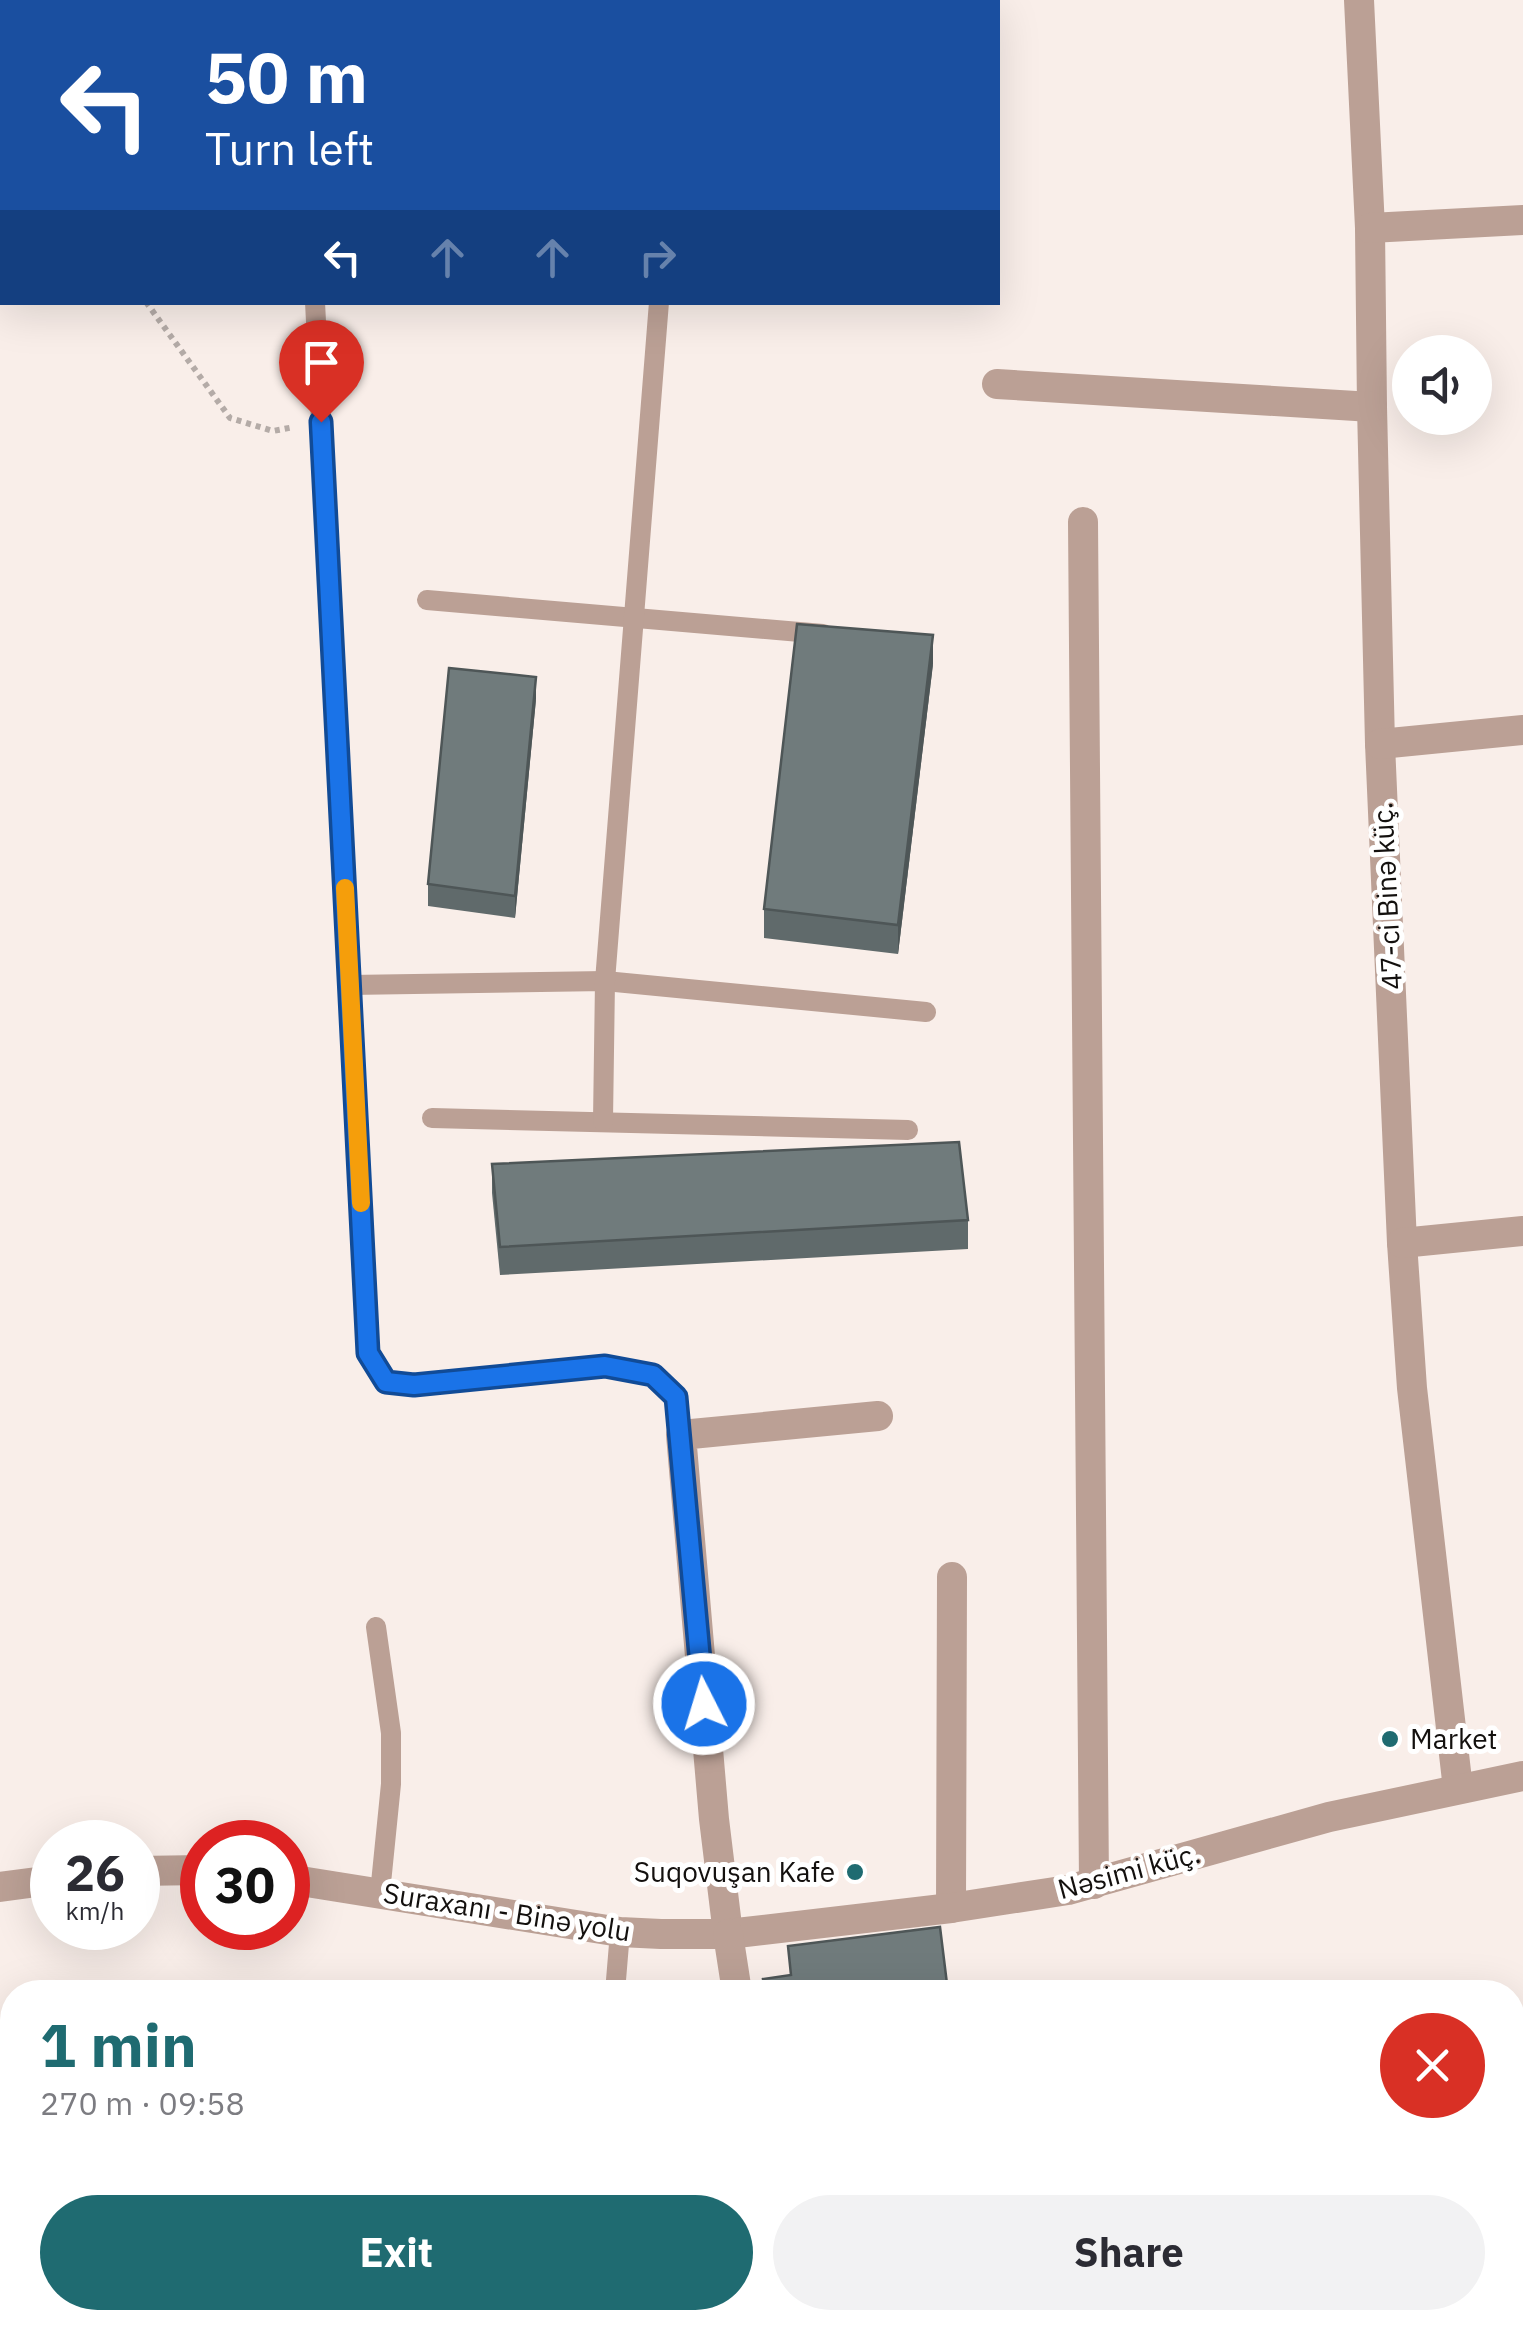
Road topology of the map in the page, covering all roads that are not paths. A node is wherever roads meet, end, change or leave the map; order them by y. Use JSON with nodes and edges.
{"nodes":[{"id":1,"x":1359,"y":0,"type":"edge"},
{"id":2,"x":1523,"y":220,"type":"edge"},
{"id":3,"x":1370,"y":228,"type":"junction"},
{"id":4,"x":315,"y":305,"type":"edge"},
{"id":5,"x":659,"y":305,"type":"edge"},
{"id":6,"x":997,"y":384,"type":"dead end"},
{"id":7,"x":1372,"y":407,"type":"junction"},
{"id":8,"x":1084,"y":522,"type":"dead end"},
{"id":9,"x":426,"y":600,"type":"dead end"},
{"id":10,"x":634,"y":618,"type":"junction"},
{"id":11,"x":848,"y":636,"type":"edge"},
{"id":12,"x":1523,"y":730,"type":"edge"},
{"id":13,"x":1380,"y":744,"type":"junction"},
{"id":14,"x":605,"y":981,"type":"junction"},
{"id":15,"x":350,"y":985,"type":"junction"},
{"id":16,"x":926,"y":1012,"type":"dead end"},
{"id":17,"x":432,"y":1118,"type":"dead end"},
{"id":18,"x":602,"y":1121,"type":"junction"},
{"id":19,"x":908,"y":1130,"type":"dead end"},
{"id":20,"x":1523,"y":1232,"type":"edge"},
{"id":21,"x":1402,"y":1243,"type":"junction"},
{"id":22,"x":878,"y":1416,"type":"dead end"},
{"id":23,"x":680,"y":1435,"type":"junction"},
{"id":24,"x":952,"y":1577,"type":"dead end"},
{"id":25,"x":376,"y":1628,"type":"dead end"},
{"id":26,"x":1523,"y":1776,"type":"edge"},
{"id":27,"x":1458,"y":1789,"type":"junction"},
{"id":28,"x":310,"y":1882,"type":"edge"},
{"id":29,"x":30,"y":1883,"type":"edge"},
{"id":30,"x":1094,"y":1884,"type":"junction"},
{"id":31,"x":0,"y":1887,"type":"edge"},
{"id":32,"x":380,"y":1893,"type":"junction"},
{"id":33,"x":951,"y":1908,"type":"junction"},
{"id":34,"x":620,"y":1932,"type":"junction"},
{"id":35,"x":728,"y":1934,"type":"junction"},
{"id":36,"x":616,"y":1980,"type":"edge"},
{"id":37,"x":735,"y":1980,"type":"edge"}],
"edges":[{"from":1,"to":3,"type":"street","name":"47-ci Binə küç."},
{"from":2,"to":3,"type":"street"},
{"from":3,"to":7,"type":"street","name":"47-ci Binə küç."},
{"from":4,"to":15,"type":"lane"},
{"from":5,"to":10,"type":"lane"},
{"from":6,"to":7,"type":"street"},
{"from":7,"to":13,"type":"street","name":"47-ci Binə küç."},
{"from":8,"to":30,"type":"street"},
{"from":9,"to":10,"type":"lane"},
{"from":10,"to":11,"type":"lane"},
{"from":10,"to":14,"type":"lane"},
{"from":12,"to":13,"type":"street"},
{"from":13,"to":21,"type":"street","name":"47-ci Binə küç."},
{"from":14,"to":15,"type":"lane"},
{"from":14,"to":16,"type":"lane"},
{"from":14,"to":18,"type":"lane"},
{"from":15,"to":23,"type":"lane"},
{"from":17,"to":18,"type":"lane"},
{"from":18,"to":19,"type":"lane"},
{"from":20,"to":21,"type":"street"},
{"from":21,"to":27,"type":"street","name":"47-ci Binə küç."},
{"from":22,"to":23,"type":"street"},
{"from":23,"to":35,"type":"street"},
{"from":24,"to":33,"type":"street"},
{"from":25,"to":32,"type":"lane"},
{"from":26,"to":27,"type":"street","name":"Nəsimi küç."},
{"from":27,"to":30,"type":"street","name":"Nəsimi küç."},
{"from":28,"to":32,"type":"street","name":"Suraxanı - Binə yolu"},
{"from":29,"to":31,"type":"street"},
{"from":30,"to":33,"type":"street","name":"Nəsimi küç."},
{"from":32,"to":34,"type":"street","name":"Suraxanı - Binə yolu"},
{"from":33,"to":35,"type":"street","name":"Nəsimi küç."},
{"from":34,"to":35,"type":"street","name":"Suraxanı - Binə yolu"},
{"from":34,"to":36,"type":"lane"},
{"from":35,"to":37,"type":"street"}]}
